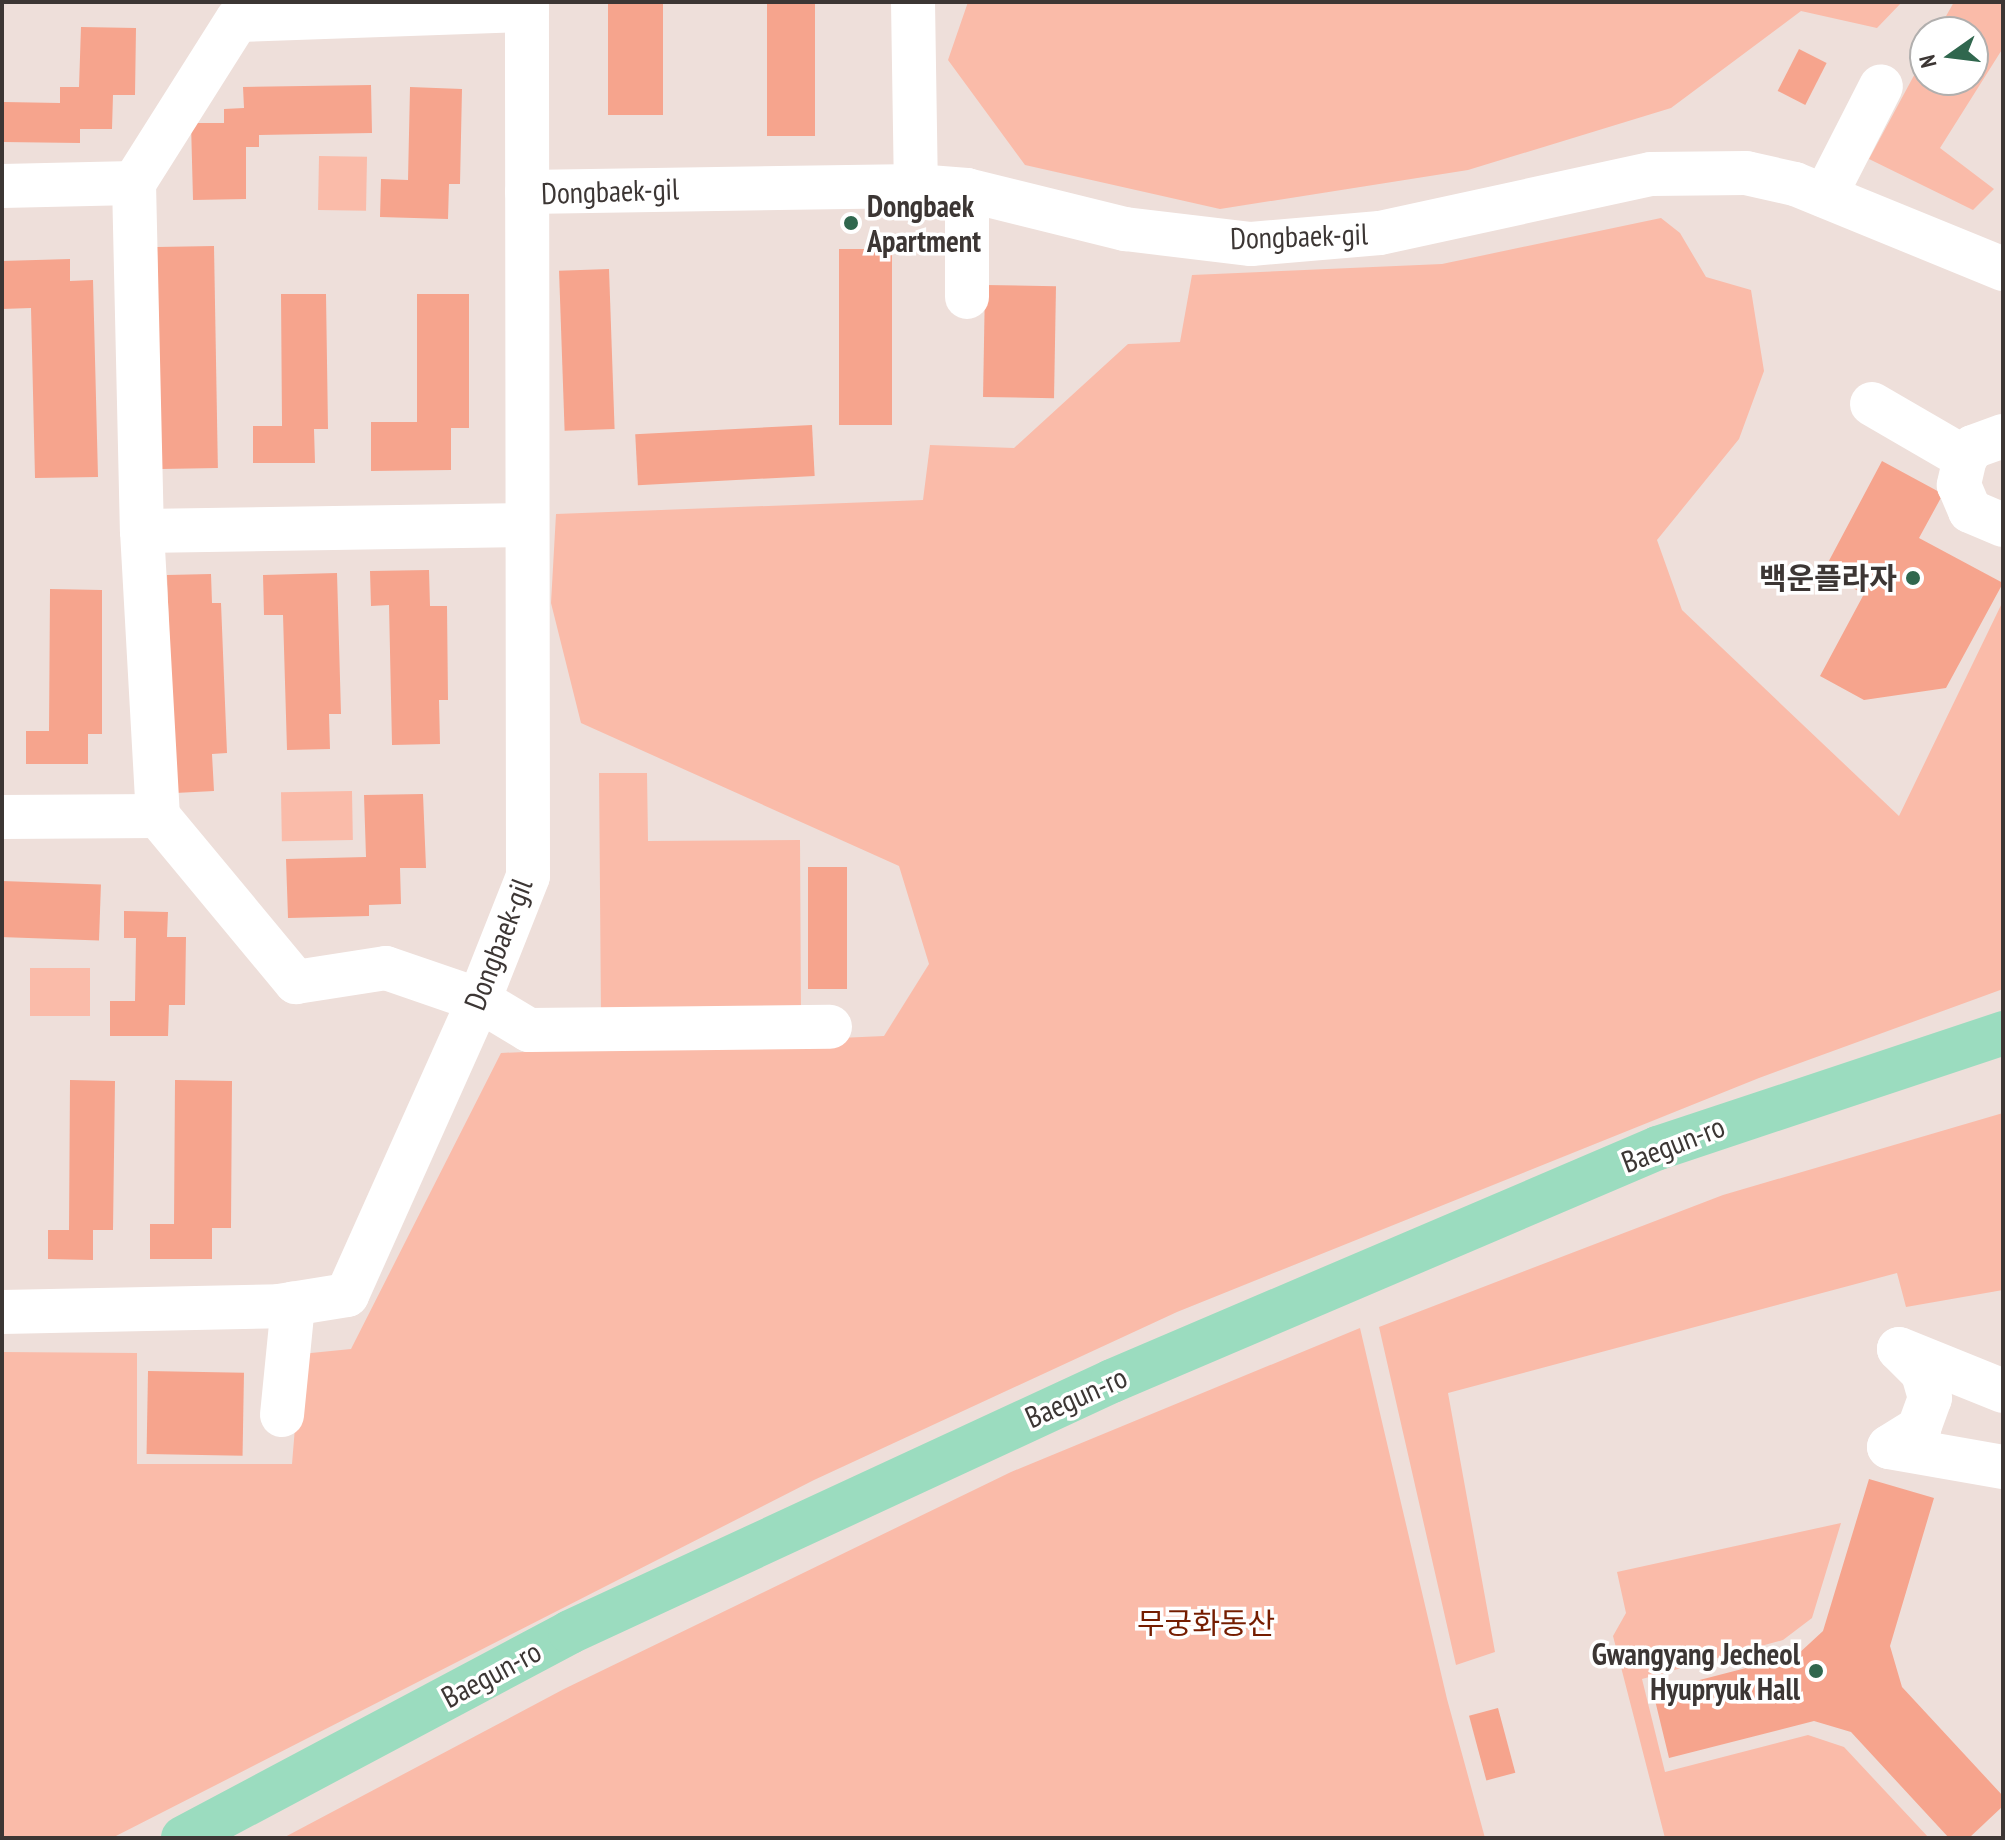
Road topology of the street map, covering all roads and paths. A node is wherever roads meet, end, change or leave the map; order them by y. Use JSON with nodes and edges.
{"nodes":[{"id":1,"x":913,"y":2,"type":"edge"},
{"id":2,"x":527,"y":6,"type":"edge"},
{"id":3,"x":236,"y":11,"type":"edge"},
{"id":4,"x":1881,"y":86,"type":"dead end"},
{"id":5,"x":134,"y":183,"type":"junction"},
{"id":6,"x":2,"y":186,"type":"edge"},
{"id":7,"x":916,"y":186,"type":"junction"},
{"id":8,"x":967,"y":190,"type":"junction"},
{"id":9,"x":527,"y":192,"type":"junction"},
{"id":10,"x":1825,"y":196,"type":"junction"},
{"id":11,"x":2003,"y":269,"type":"edge"},
{"id":12,"x":967,"y":297,"type":"dead end"},
{"id":13,"x":1872,"y":404,"type":"dead end"},
{"id":14,"x":2003,"y":436,"type":"edge"},
{"id":15,"x":1965,"y":458,"type":"junction"},
{"id":16,"x":526,"y":525,"type":"junction"},
{"id":17,"x":2003,"y":525,"type":"edge"},
{"id":18,"x":142,"y":531,"type":"junction"},
{"id":19,"x":158,"y":816,"type":"junction"},
{"id":20,"x":2,"y":817,"type":"edge"},
{"id":21,"x":479,"y":1000,"type":"junction"},
{"id":22,"x":830,"y":1027,"type":"dead end"},
{"id":23,"x":2003,"y":1033,"type":"edge"},
{"id":24,"x":293,"y":1304,"type":"junction"},
{"id":25,"x":2,"y":1312,"type":"edge"},
{"id":26,"x":2003,"y":1391,"type":"edge"},
{"id":27,"x":282,"y":1415,"type":"dead end"},
{"id":28,"x":2003,"y":1467,"type":"edge"},
{"id":29,"x":183,"y":1838,"type":"edge"}],
"edges":[{"from":1,"to":7,"type":"street"},
{"from":2,"to":3,"type":"street"},
{"from":2,"to":9,"type":"street"},
{"from":3,"to":5,"type":"street"},
{"from":4,"to":10,"type":"street"},
{"from":5,"to":6,"type":"street"},
{"from":5,"to":18,"type":"street"},
{"from":7,"to":8,"type":"street","name":"Dongbaek-gil"},
{"from":7,"to":9,"type":"street","name":"Dongbaek-gil"},
{"from":8,"to":10,"type":"street","name":"Dongbaek-gil"},
{"from":8,"to":12,"type":"street"},
{"from":9,"to":16,"type":"street","name":"Dongbaek-gil"},
{"from":10,"to":11,"type":"street","name":"Dongbaek-gil"},
{"from":13,"to":15,"type":"street"},
{"from":14,"to":15,"type":"street"},
{"from":15,"to":17,"type":"street"},
{"from":16,"to":18,"type":"street"},
{"from":16,"to":21,"type":"street","name":"Dongbaek-gil"},
{"from":18,"to":19,"type":"street"},
{"from":19,"to":20,"type":"street"},
{"from":19,"to":21,"type":"street"},
{"from":21,"to":22,"type":"street"},
{"from":21,"to":24,"type":"street","name":"Dongbaek-gil"},
{"from":23,"to":29,"type":"main road","name":"Baegun-ro"},
{"from":24,"to":25,"type":"street","name":"Dongbaek-gil"},
{"from":24,"to":27,"type":"street"},
{"from":26,"to":28,"type":"street"}]}
